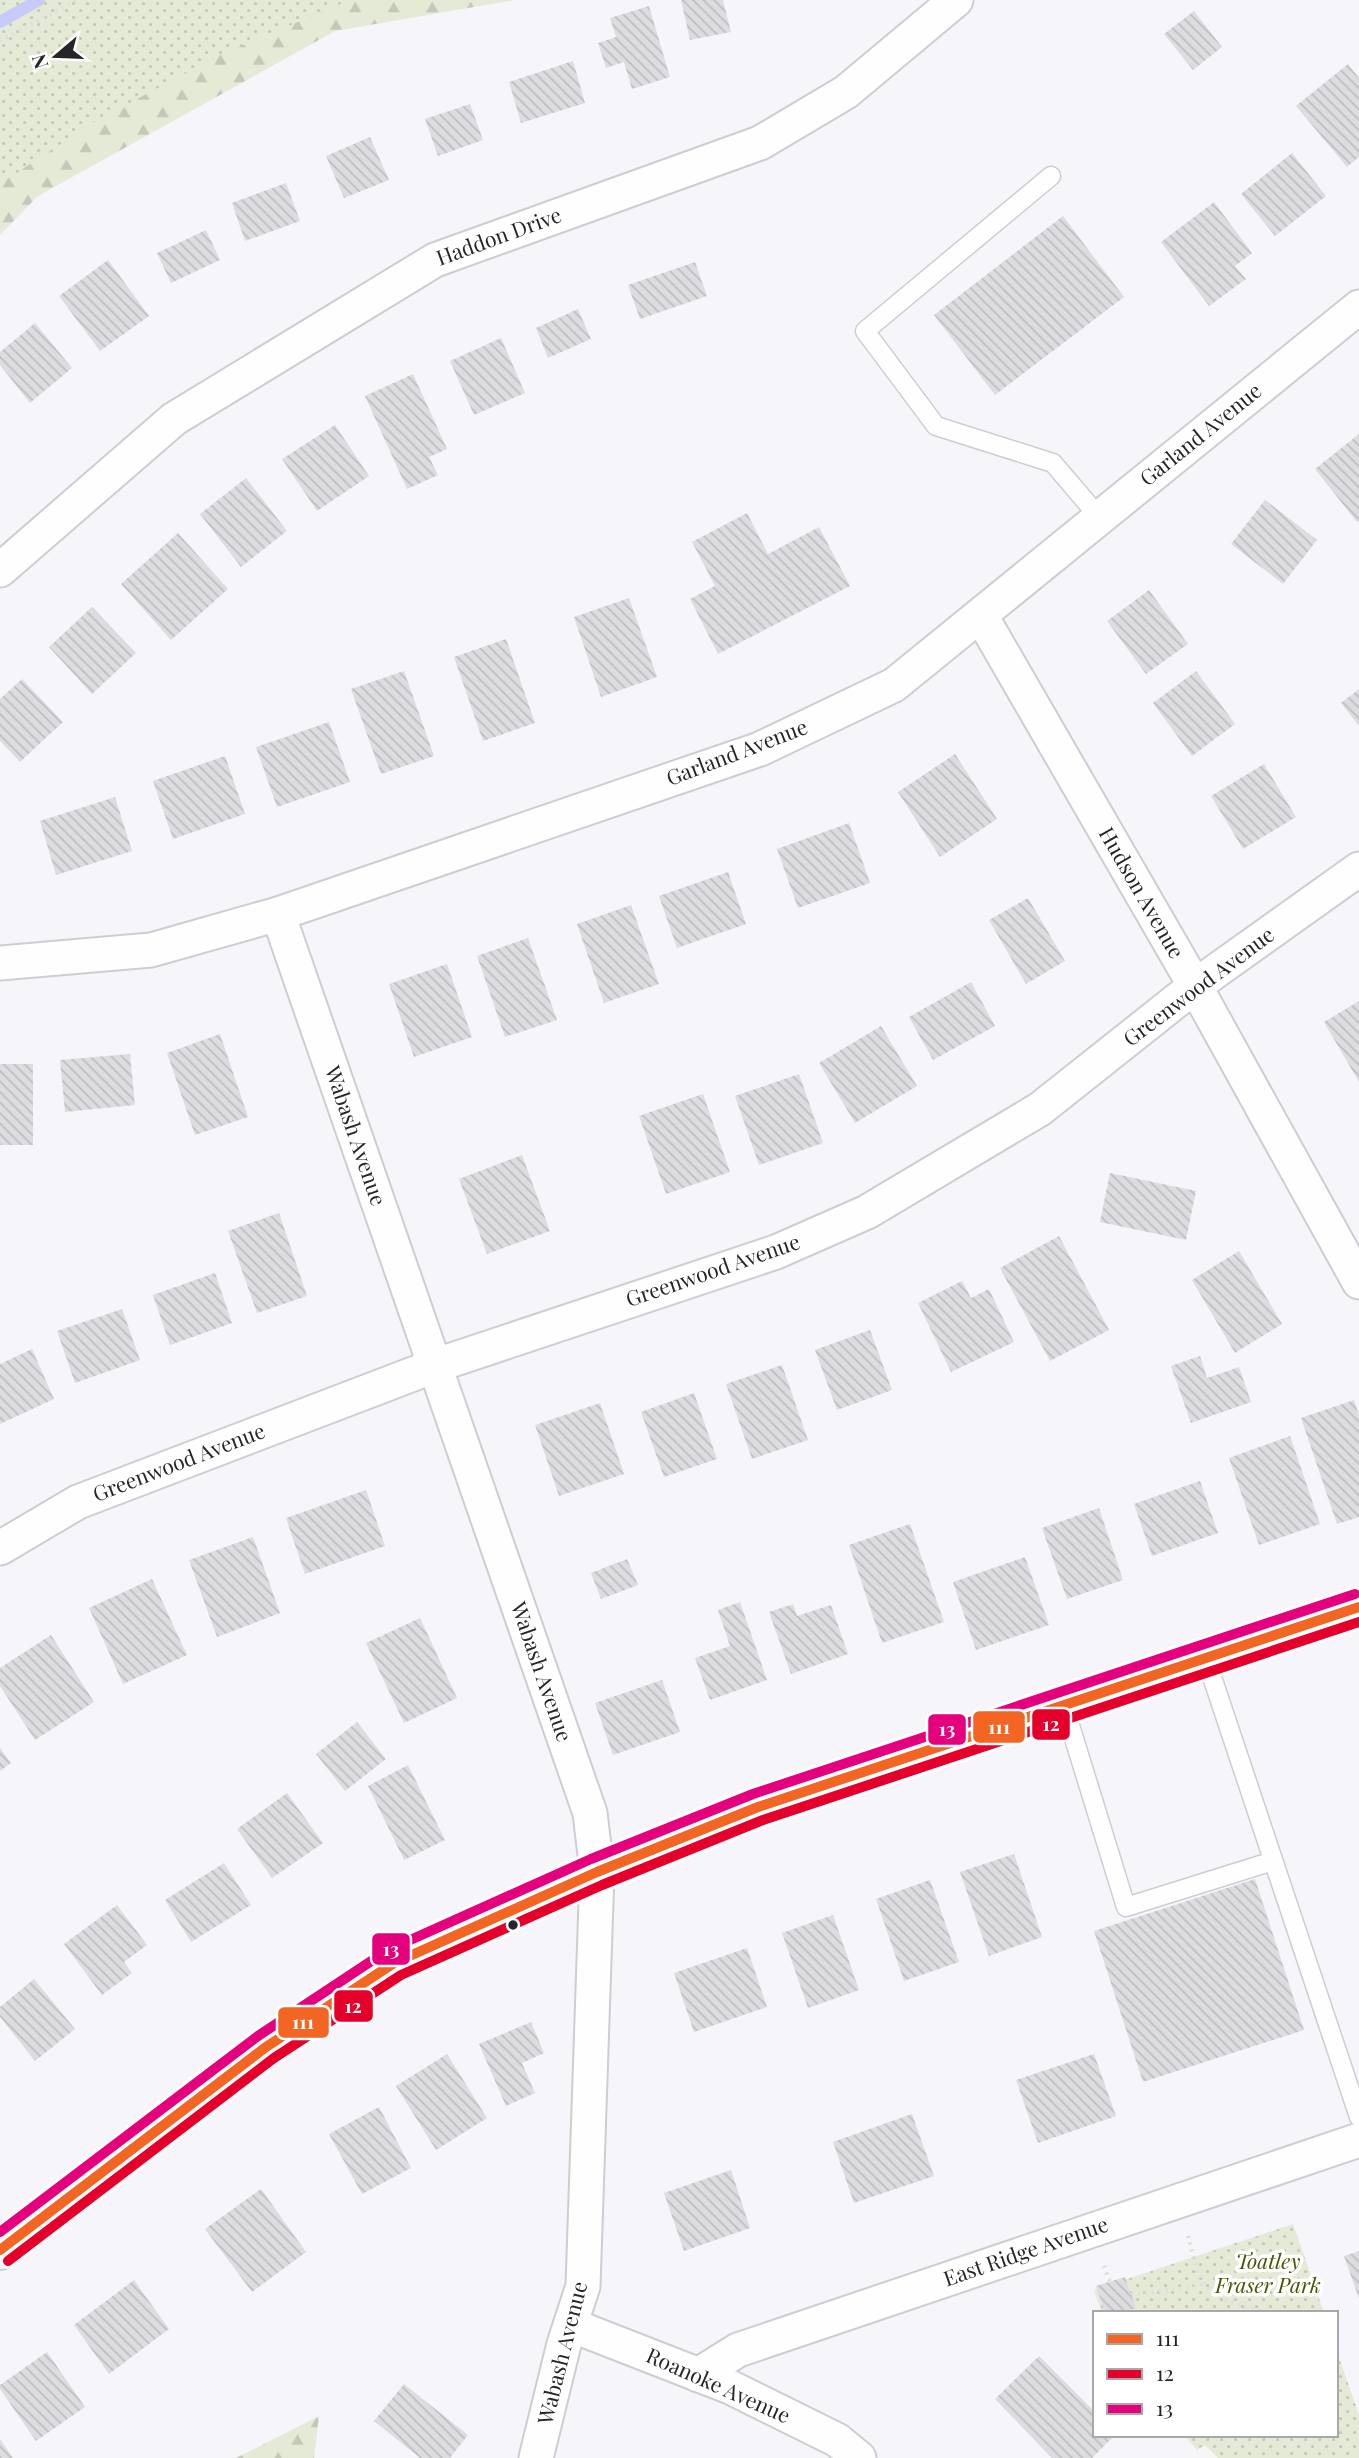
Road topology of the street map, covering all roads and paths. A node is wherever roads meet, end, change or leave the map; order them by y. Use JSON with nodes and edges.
{"nodes":[{"id":1,"x":77,"y":0,"type":"edge"},
{"id":2,"x":956,"y":0,"type":"edge"},
{"id":3,"x":0,"y":41,"type":"edge"},
{"id":4,"x":1051,"y":176,"type":"dead end"},
{"id":5,"x":1359,"y":307,"type":"edge"},
{"id":6,"x":1099,"y":517,"type":"junction"},
{"id":7,"x":0,"y":570,"type":"edge"},
{"id":8,"x":981,"y":616,"type":"junction"},
{"id":9,"x":1359,"y":869,"type":"edge"},
{"id":10,"x":278,"y":914,"type":"junction"},
{"id":11,"x":0,"y":963,"type":"edge"},
{"id":12,"x":1195,"y":986,"type":"junction"},
{"id":13,"x":1359,"y":1282,"type":"edge"},
{"id":14,"x":434,"y":1366,"type":"junction"},
{"id":15,"x":0,"y":1548,"type":"edge"},
{"id":16,"x":1359,"y":1606,"type":"edge"},
{"id":17,"x":1206,"y":1659,"type":"junction"},
{"id":18,"x":1064,"y":1706,"type":"junction"},
{"id":19,"x":1273,"y":1861,"type":"junction"},
{"id":20,"x":597,"y":1871,"type":"junction"},
{"id":21,"x":1359,"y":2118,"type":"edge"},
{"id":22,"x":1359,"y":2140,"type":"edge"},
{"id":23,"x":1177,"y":2202,"type":"junction"},
{"id":24,"x":0,"y":2250,"type":"edge"},
{"id":25,"x":1205,"y":2281,"type":"junction"},
{"id":26,"x":1131,"y":2295,"type":"dead end"},
{"id":27,"x":1259,"y":2311,"type":"edge"},
{"id":28,"x":571,"y":2325,"type":"junction"},
{"id":29,"x":698,"y":2375,"type":"junction"},
{"id":30,"x":536,"y":2458,"type":"edge"},
{"id":31,"x":859,"y":2458,"type":"edge"}],
"edges":[{"from":1,"to":3,"type":"path"},
{"from":2,"to":7,"type":"street","name":"Haddon Drive"},
{"from":4,"to":6,"type":"lane"},
{"from":5,"to":6,"type":"street","name":"Garland Avenue"},
{"from":6,"to":8,"type":"street","name":"Garland Avenue"},
{"from":8,"to":10,"type":"street","name":"Garland Avenue"},
{"from":8,"to":12,"type":"street","name":"Hudson Avenue"},
{"from":9,"to":12,"type":"street","name":"Greenwood Avenue"},
{"from":10,"to":11,"type":"street","name":"Garland Avenue"},
{"from":10,"to":14,"type":"street","name":"Wabash Avenue"},
{"from":12,"to":13,"type":"street","name":"Hudson Avenue"},
{"from":12,"to":14,"type":"street","name":"Greenwood Avenue"},
{"from":14,"to":15,"type":"street","name":"Greenwood Avenue"},
{"from":14,"to":20,"type":"street","name":"Wabash Avenue"},
{"from":16,"to":17,"type":"street"},
{"from":17,"to":18,"type":"street"},
{"from":17,"to":19,"type":"lane"},
{"from":18,"to":19,"type":"lane"},
{"from":18,"to":20,"type":"street"},
{"from":19,"to":21,"type":"lane"},
{"from":20,"to":24,"type":"street"},
{"from":20,"to":28,"type":"street","name":"Wabash Avenue"},
{"from":22,"to":23,"type":"street","name":"East Ridge Avenue"},
{"from":23,"to":25,"type":"path"},
{"from":23,"to":29,"type":"street","name":"East Ridge Avenue"},
{"from":25,"to":26,"type":"path"},
{"from":25,"to":27,"type":"path"},
{"from":28,"to":29,"type":"street","name":"Roanoke Avenue"},
{"from":28,"to":30,"type":"street","name":"Wabash Avenue"},
{"from":29,"to":31,"type":"street","name":"Roanoke Avenue"}]}
